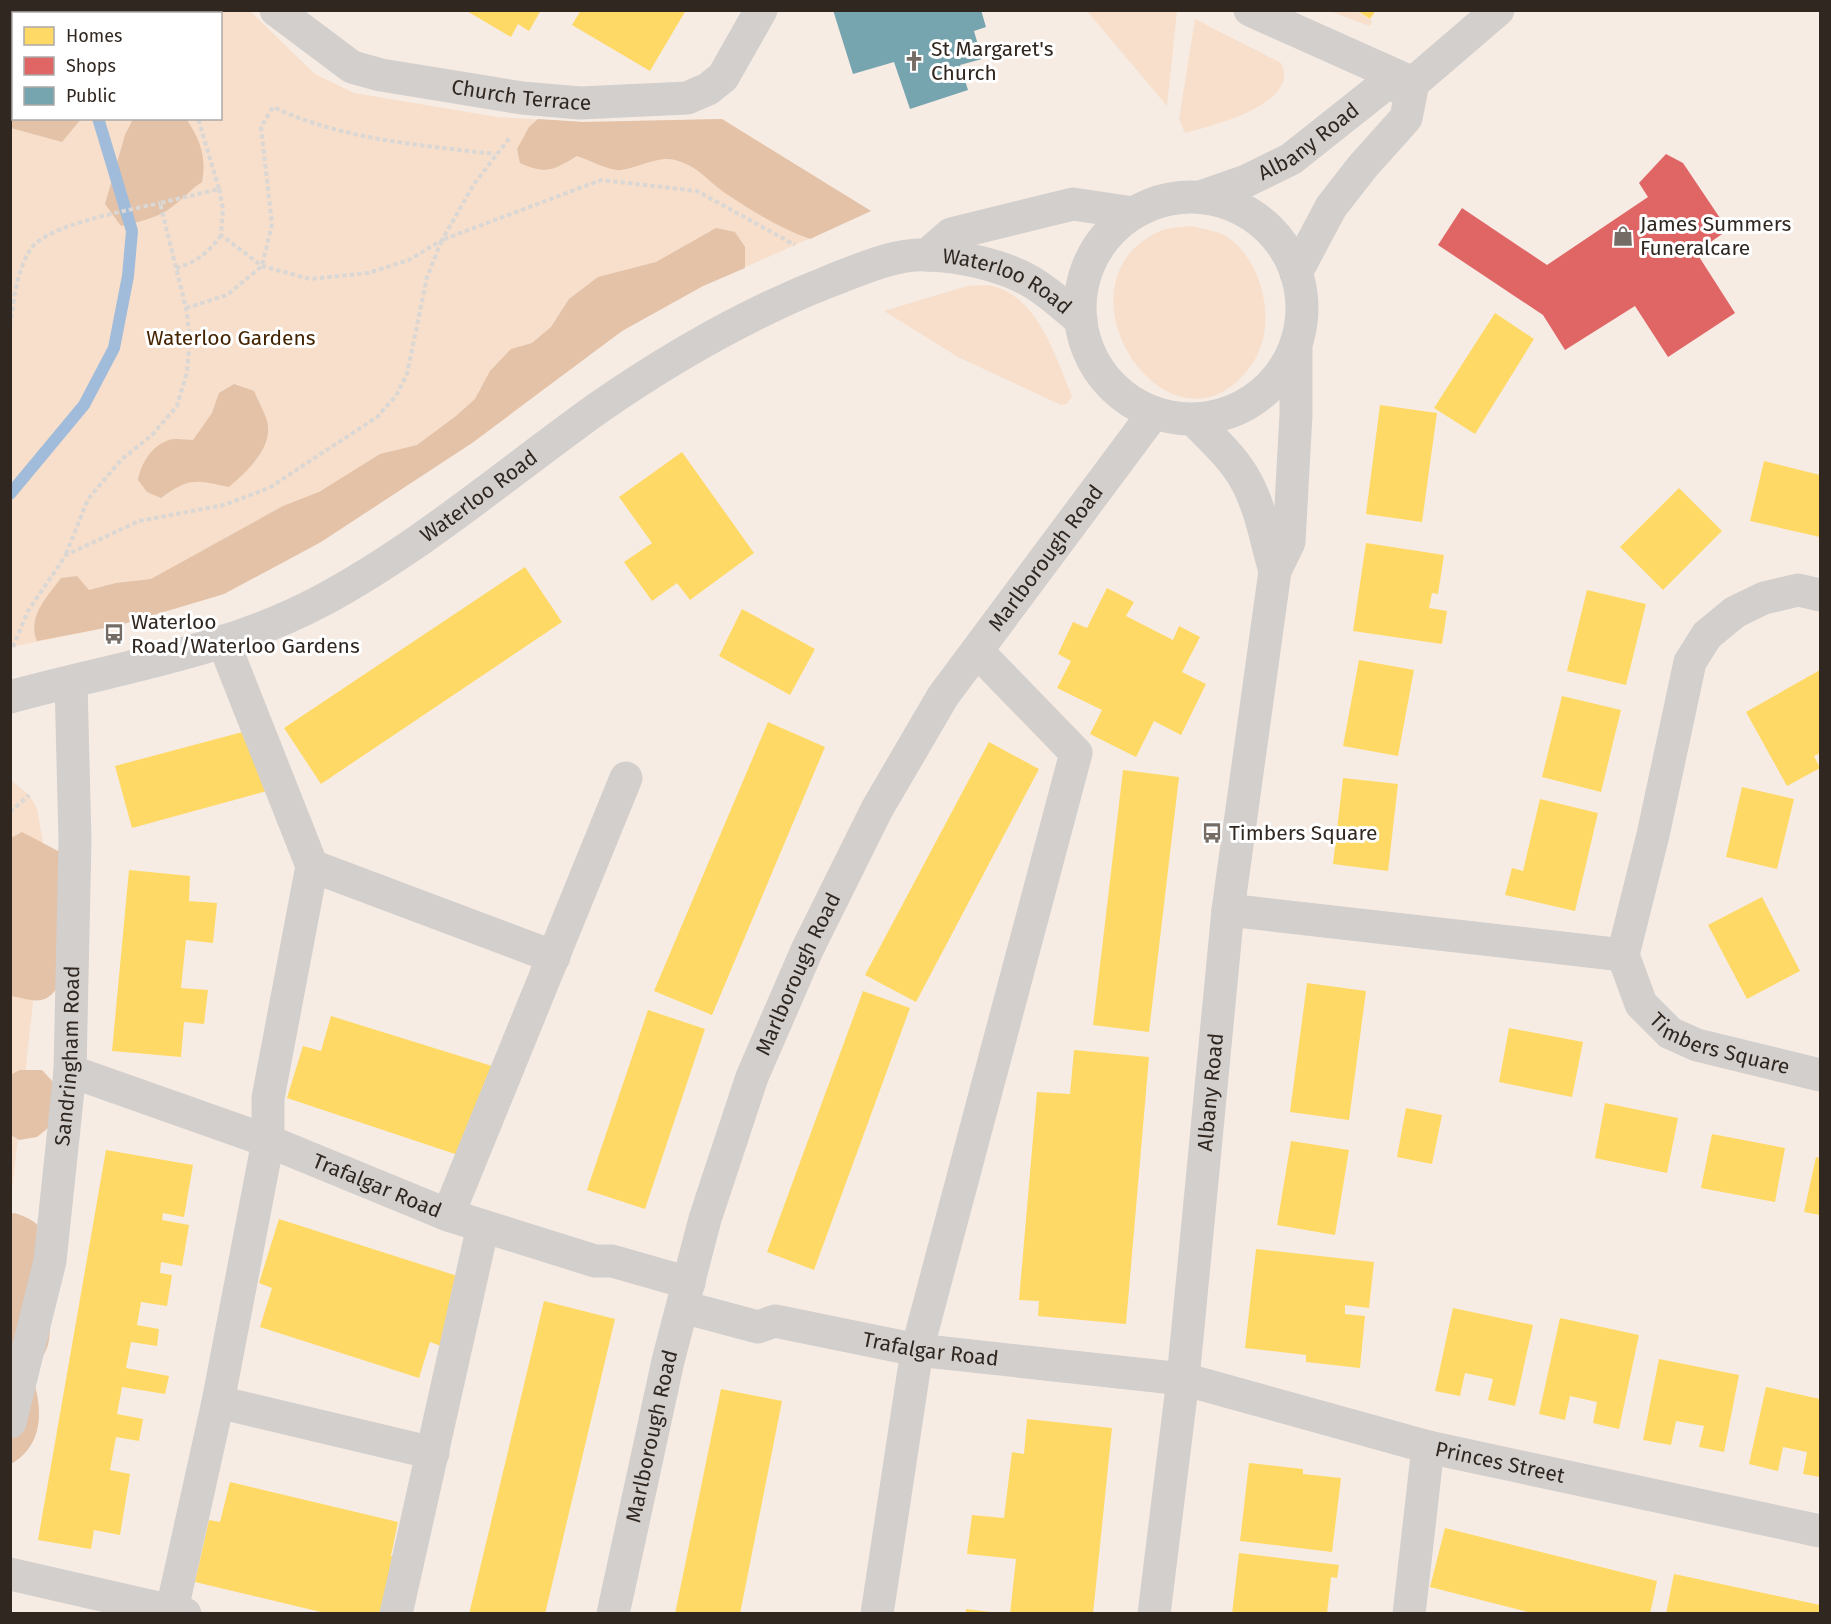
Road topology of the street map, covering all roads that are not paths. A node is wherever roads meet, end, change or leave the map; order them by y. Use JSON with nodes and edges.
{"nodes":[{"id":1,"x":276,"y":10,"type":"edge"},
{"id":2,"x":761,"y":10,"type":"edge"},
{"id":3,"x":1250,"y":10,"type":"edge"},
{"id":4,"x":1498,"y":10,"type":"edge"},
{"id":5,"x":1413,"y":83,"type":"junction"},
{"id":6,"x":1200,"y":197,"type":"junction"},
{"id":7,"x":1133,"y":213,"type":"junction"},
{"id":8,"x":927,"y":255,"type":"junction"},
{"id":9,"x":1296,"y":273,"type":"junction"},
{"id":10,"x":1081,"y":320,"type":"junction"},
{"id":11,"x":1296,"y":347,"type":"junction"},
{"id":12,"x":1153,"y":414,"type":"junction"},
{"id":13,"x":1194,"y":420,"type":"junction"},
{"id":14,"x":1275,"y":571,"type":"junction"},
{"id":15,"x":1821,"y":595,"type":"edge"},
{"id":16,"x":223,"y":642,"type":"junction"},
{"id":17,"x":977,"y":651,"type":"junction"},
{"id":18,"x":71,"y":683,"type":"junction"},
{"id":19,"x":10,"y":697,"type":"edge"},
{"id":20,"x":626,"y":778,"type":"dead end"},
{"id":21,"x":312,"y":866,"type":"junction"},
{"id":22,"x":1228,"y":910,"type":"junction"},
{"id":23,"x":1623,"y":955,"type":"junction"},
{"id":24,"x":554,"y":957,"type":"junction"},
{"id":25,"x":70,"y":1071,"type":"junction"},
{"id":26,"x":1821,"y":1075,"type":"edge"},
{"id":27,"x":268,"y":1141,"type":"junction"},
{"id":28,"x":448,"y":1215,"type":"junction"},
{"id":29,"x":483,"y":1226,"type":"junction"},
{"id":30,"x":686,"y":1295,"type":"junction"},
{"id":31,"x":917,"y":1350,"type":"junction"},
{"id":32,"x":1182,"y":1379,"type":"junction"},
{"id":33,"x":218,"y":1402,"type":"junction"},
{"id":34,"x":10,"y":1422,"type":"edge"},
{"id":35,"x":1428,"y":1447,"type":"junction"},
{"id":36,"x":433,"y":1453,"type":"junction"},
{"id":37,"x":1821,"y":1531,"type":"edge"},
{"id":38,"x":10,"y":1574,"type":"edge"},
{"id":39,"x":176,"y":1612,"type":"edge"},
{"id":40,"x":396,"y":1614,"type":"edge"},
{"id":41,"x":613,"y":1614,"type":"edge"},
{"id":42,"x":877,"y":1614,"type":"edge"},
{"id":43,"x":1154,"y":1614,"type":"edge"},
{"id":44,"x":1409,"y":1614,"type":"edge"}],
"edges":[{"from":1,"to":2,"type":"street","name":"Church Terrace"},
{"from":3,"to":5,"type":"street"},
{"from":4,"to":5,"type":"street"},
{"from":5,"to":6,"type":"street","name":"Albany Road"},
{"from":5,"to":9,"type":"street"},
{"from":6,"to":7,"type":"street"},
{"from":6,"to":9,"type":"street"},
{"from":7,"to":8,"type":"street","name":"Waterloo Road"},
{"from":7,"to":10,"type":"street"},
{"from":8,"to":10,"type":"street","name":"Waterloo Road"},
{"from":8,"to":16,"type":"street","name":"Waterloo Road"},
{"from":9,"to":11,"type":"street"},
{"from":10,"to":12,"type":"street"},
{"from":11,"to":13,"type":"street"},
{"from":11,"to":14,"type":"street","name":"Albany Road"},
{"from":12,"to":13,"type":"street"},
{"from":12,"to":17,"type":"street","name":"Marlborough Road"},
{"from":13,"to":14,"type":"street","name":"Albany Road"},
{"from":14,"to":22,"type":"street","name":"Albany Road"},
{"from":15,"to":23,"type":"street"},
{"from":16,"to":18,"type":"street","name":"Waterloo Road"},
{"from":16,"to":21,"type":"street"},
{"from":17,"to":30,"type":"street","name":"Marlborough Road"},
{"from":17,"to":31,"type":"street"},
{"from":18,"to":19,"type":"street","name":"Waterloo Road"},
{"from":18,"to":25,"type":"street","name":"Sandringham Road"},
{"from":20,"to":24,"type":"street"},
{"from":21,"to":24,"type":"street"},
{"from":21,"to":27,"type":"street"},
{"from":22,"to":23,"type":"street"},
{"from":22,"to":32,"type":"street","name":"Albany Road"},
{"from":23,"to":26,"type":"street","name":"Timbers Square"},
{"from":24,"to":28,"type":"street"},
{"from":25,"to":27,"type":"street","name":"Trafalgar Road"},
{"from":25,"to":34,"type":"street","name":"Sandringham Road"},
{"from":27,"to":28,"type":"street","name":"Trafalgar Road"},
{"from":27,"to":33,"type":"street"},
{"from":28,"to":29,"type":"street","name":"Trafalgar Road"},
{"from":29,"to":30,"type":"street","name":"Trafalgar Road"},
{"from":29,"to":36,"type":"street"},
{"from":30,"to":31,"type":"street","name":"Trafalgar Road"},
{"from":30,"to":41,"type":"street","name":"Marlborough Road"},
{"from":31,"to":32,"type":"street","name":"Trafalgar Road"},
{"from":31,"to":42,"type":"street"},
{"from":32,"to":35,"type":"street","name":"Princes Street"},
{"from":32,"to":43,"type":"street","name":"Albany Road"},
{"from":33,"to":36,"type":"street"},
{"from":33,"to":39,"type":"street"},
{"from":35,"to":37,"type":"street","name":"Princes Street"},
{"from":35,"to":44,"type":"street"},
{"from":36,"to":40,"type":"street"},
{"from":38,"to":39,"type":"street"}]}
